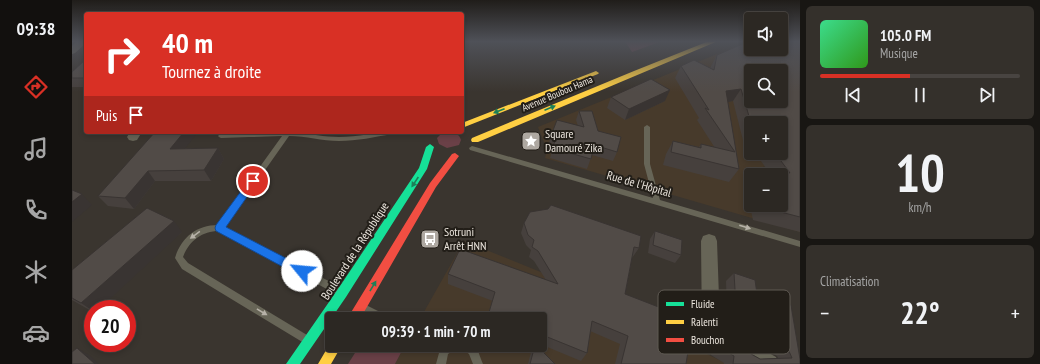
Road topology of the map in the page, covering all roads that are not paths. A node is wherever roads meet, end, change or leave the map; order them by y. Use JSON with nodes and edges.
{"nodes":[{"id":1,"x":672,"y":58,"type":"edge"},
{"id":2,"x":604,"y":70,"type":"dead end"},
{"id":3,"x":464,"y":125,"type":"edge"},
{"id":4,"x":464,"y":127,"type":"edge"},
{"id":5,"x":647,"y":127,"type":"dead end"},
{"id":6,"x":287,"y":134,"type":"junction"},
{"id":7,"x":381,"y":134,"type":"edge"},
{"id":8,"x":220,"y":136,"type":"dead end"},
{"id":9,"x":427,"y":138,"type":"dead end"},
{"id":10,"x":473,"y":144,"type":"junction"},
{"id":11,"x":430,"y":147,"type":"junction"},
{"id":12,"x":455,"y":156,"type":"junction"},
{"id":13,"x":657,"y":201,"type":"junction"},
{"id":14,"x":220,"y":228,"type":"junction"},
{"id":15,"x":709,"y":241,"type":"dead end"},
{"id":16,"x":800,"y":244,"type":"edge"},
{"id":17,"x":710,"y":290,"type":"edge"},
{"id":18,"x":352,"y":299,"type":"junction"},
{"id":19,"x":353,"y":312,"type":"edge"},
{"id":20,"x":373,"y":312,"type":"edge"},
{"id":21,"x":308,"y":340,"type":"junction"},
{"id":22,"x":444,"y":352,"type":"edge"},
{"id":23,"x":473,"y":352,"type":"edge"},
{"id":24,"x":331,"y":354,"type":"joint"},
{"id":25,"x":752,"y":354,"type":"edge"},
{"id":26,"x":292,"y":364,"type":"edge"},
{"id":27,"x":324,"y":364,"type":"edge"},
{"id":28,"x":441,"y":364,"type":"edge"},
{"id":29,"x":478,"y":364,"type":"edge"},
{"id":30,"x":769,"y":364,"type":"edge"}],
"edges":[{"from":10,"to":1,"type":"main road","name":"Avenue Boubou Hama","one_way":true},
{"from":2,"to":3,"type":"main road","name":"Avenue Boubou Hama","one_way":true},
{"from":4,"to":10,"type":"main road"},
{"from":5,"to":13,"type":"lane"},
{"from":6,"to":7,"type":"lane"},
{"from":6,"to":8,"type":"lane"},
{"from":6,"to":14,"type":"lane"},
{"from":9,"to":11,"type":"main road"},
{"from":10,"to":12,"type":"main road","name":"Avenue Boubou Hama"},
{"from":10,"to":13,"type":"lane","name":"Rue de l'Hôpital"},
{"from":11,"to":12,"type":"main road"},
{"from":11,"to":18,"type":"main road","name":"Boulevard de la République","one_way":true},
{"from":18,"to":12,"type":"main road","name":"Boulevard de la République","one_way":true},
{"from":13,"to":16,"type":"lane","name":"Rue de l'Hôpital","one_way":true},
{"from":14,"to":18,"type":"lane"},
{"from":14,"to":21,"type":"lane","one_way":true},
{"from":15,"to":17,"type":"street"},
{"from":18,"to":19,"type":"main road","name":"Boulevard de la République"},
{"from":18,"to":20,"type":"lane"},
{"from":18,"to":21,"type":"main road","name":"Boulevard de la République"},
{"from":21,"to":24,"type":"lane"},
{"from":21,"to":26,"type":"main road","name":"Boulevard de la République"},
{"from":22,"to":28,"type":"lane"},
{"from":23,"to":29,"type":"lane"},
{"from":24,"to":27,"type":"main road"},
{"from":25,"to":30,"type":"street"}]}
